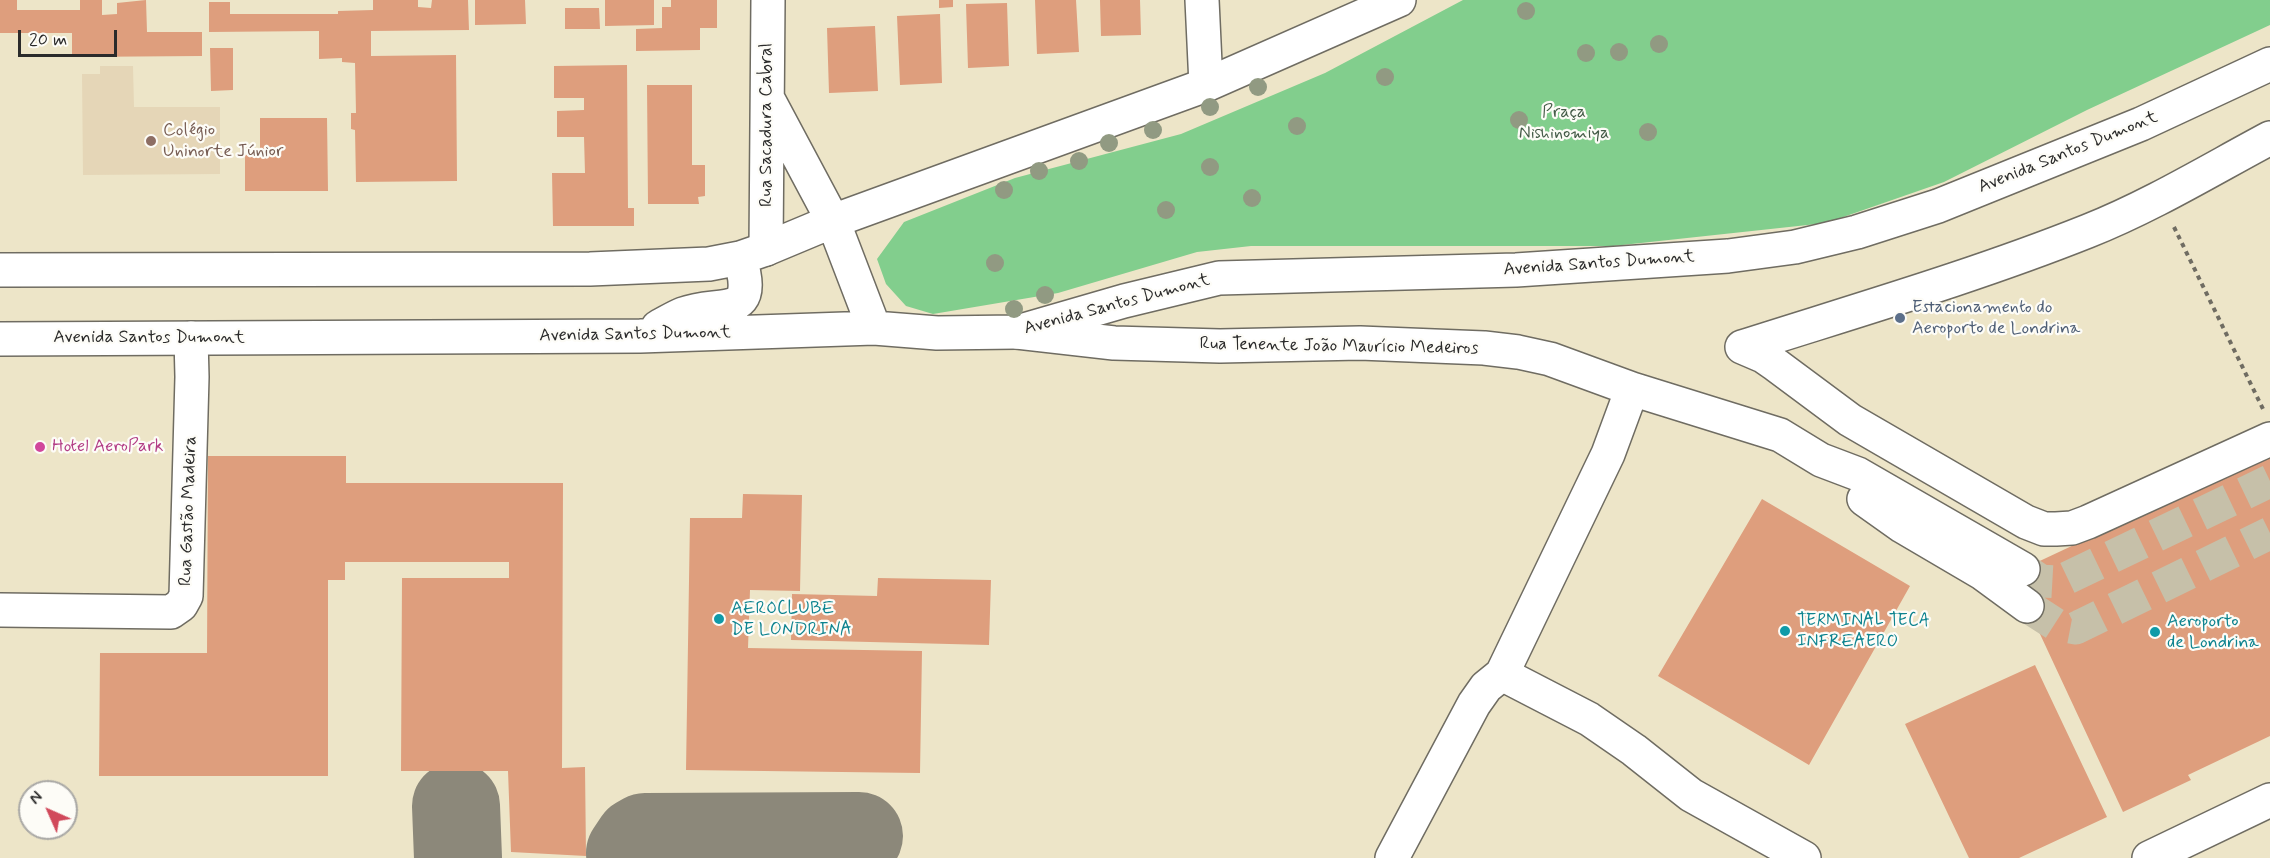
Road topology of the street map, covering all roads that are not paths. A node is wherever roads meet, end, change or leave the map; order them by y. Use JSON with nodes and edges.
{"nodes":[{"id":1,"x":768,"y":0,"type":"edge"},
{"id":2,"x":1202,"y":0,"type":"edge"},
{"id":3,"x":1399,"y":0,"type":"edge"},
{"id":4,"x":2270,"y":64,"type":"edge"},
{"id":5,"x":1206,"y":85,"type":"junction"},
{"id":6,"x":766,"y":97,"type":"junction"},
{"id":7,"x":2270,"y":138,"type":"edge"},
{"id":8,"x":833,"y":221,"type":"junction"},
{"id":9,"x":753,"y":254,"type":"junction"},
{"id":10,"x":0,"y":270,"type":"edge"},
{"id":11,"x":874,"y":328,"type":"junction"},
{"id":12,"x":1017,"y":332,"type":"junction"},
{"id":13,"x":640,"y":336,"type":"junction"},
{"id":14,"x":190,"y":338,"type":"junction"},
{"id":15,"x":0,"y":339,"type":"edge"},
{"id":16,"x":1632,"y":389,"type":"junction"},
{"id":17,"x":2268,"y":426,"type":"edge"},
{"id":18,"x":1821,"y":460,"type":"junction"},
{"id":19,"x":2023,"y":569,"type":"tunnel mouth"},
{"id":20,"x":2027,"y":606,"type":"tunnel mouth"},
{"id":21,"x":0,"y":610,"type":"edge"},
{"id":22,"x":1502,"y":674,"type":"junction"},
{"id":23,"x":2270,"y":800,"type":"edge"},
{"id":24,"x":1392,"y":858,"type":"edge"},
{"id":25,"x":1804,"y":858,"type":"edge"},
{"id":26,"x":2149,"y":858,"type":"edge"}],
"edges":[{"from":1,"to":6,"type":"main road","name":"Rua Sacadura Cabral"},
{"from":2,"to":5,"type":"main road"},
{"from":3,"to":5,"type":"main road"},
{"from":4,"to":12,"type":"main road","name":"Avenida Santos Dumont"},
{"from":5,"to":8,"type":"main road"},
{"from":6,"to":8,"type":"main road"},
{"from":6,"to":9,"type":"main road","name":"Rua Sacadura Cabral"},
{"from":7,"to":17,"type":"main road"},
{"from":8,"to":9,"type":"main road"},
{"from":8,"to":11,"type":"main road"},
{"from":9,"to":10,"type":"main road"},
{"from":9,"to":13,"type":"main road","name":"Rua Sacadura Cabral"},
{"from":11,"to":12,"type":"main road","name":"Avenida Santos Dumont"},
{"from":11,"to":13,"type":"main road","name":"Avenida Santos Dumont"},
{"from":12,"to":16,"type":"main road","name":"Rua Tenente João Maurício Medeiros"},
{"from":13,"to":14,"type":"main road","name":"Avenida Santos Dumont"},
{"from":14,"to":15,"type":"main road","name":"Avenida Santos Dumont"},
{"from":14,"to":21,"type":"main road","name":"Rua Gastão Madeira"},
{"from":16,"to":18,"type":"main road","name":"Rua Tenente João Maurício Medeiros"},
{"from":16,"to":22,"type":"main road"},
{"from":18,"to":19,"type":"main road","name":"Rua Tenente João Maurício Medeiros"},
{"from":18,"to":20,"type":"main road","name":"Rua Tenente João Maurício Medeiros"},
{"from":22,"to":24,"type":"main road"},
{"from":22,"to":25,"type":"main road"},
{"from":23,"to":26,"type":"main road"}]}
